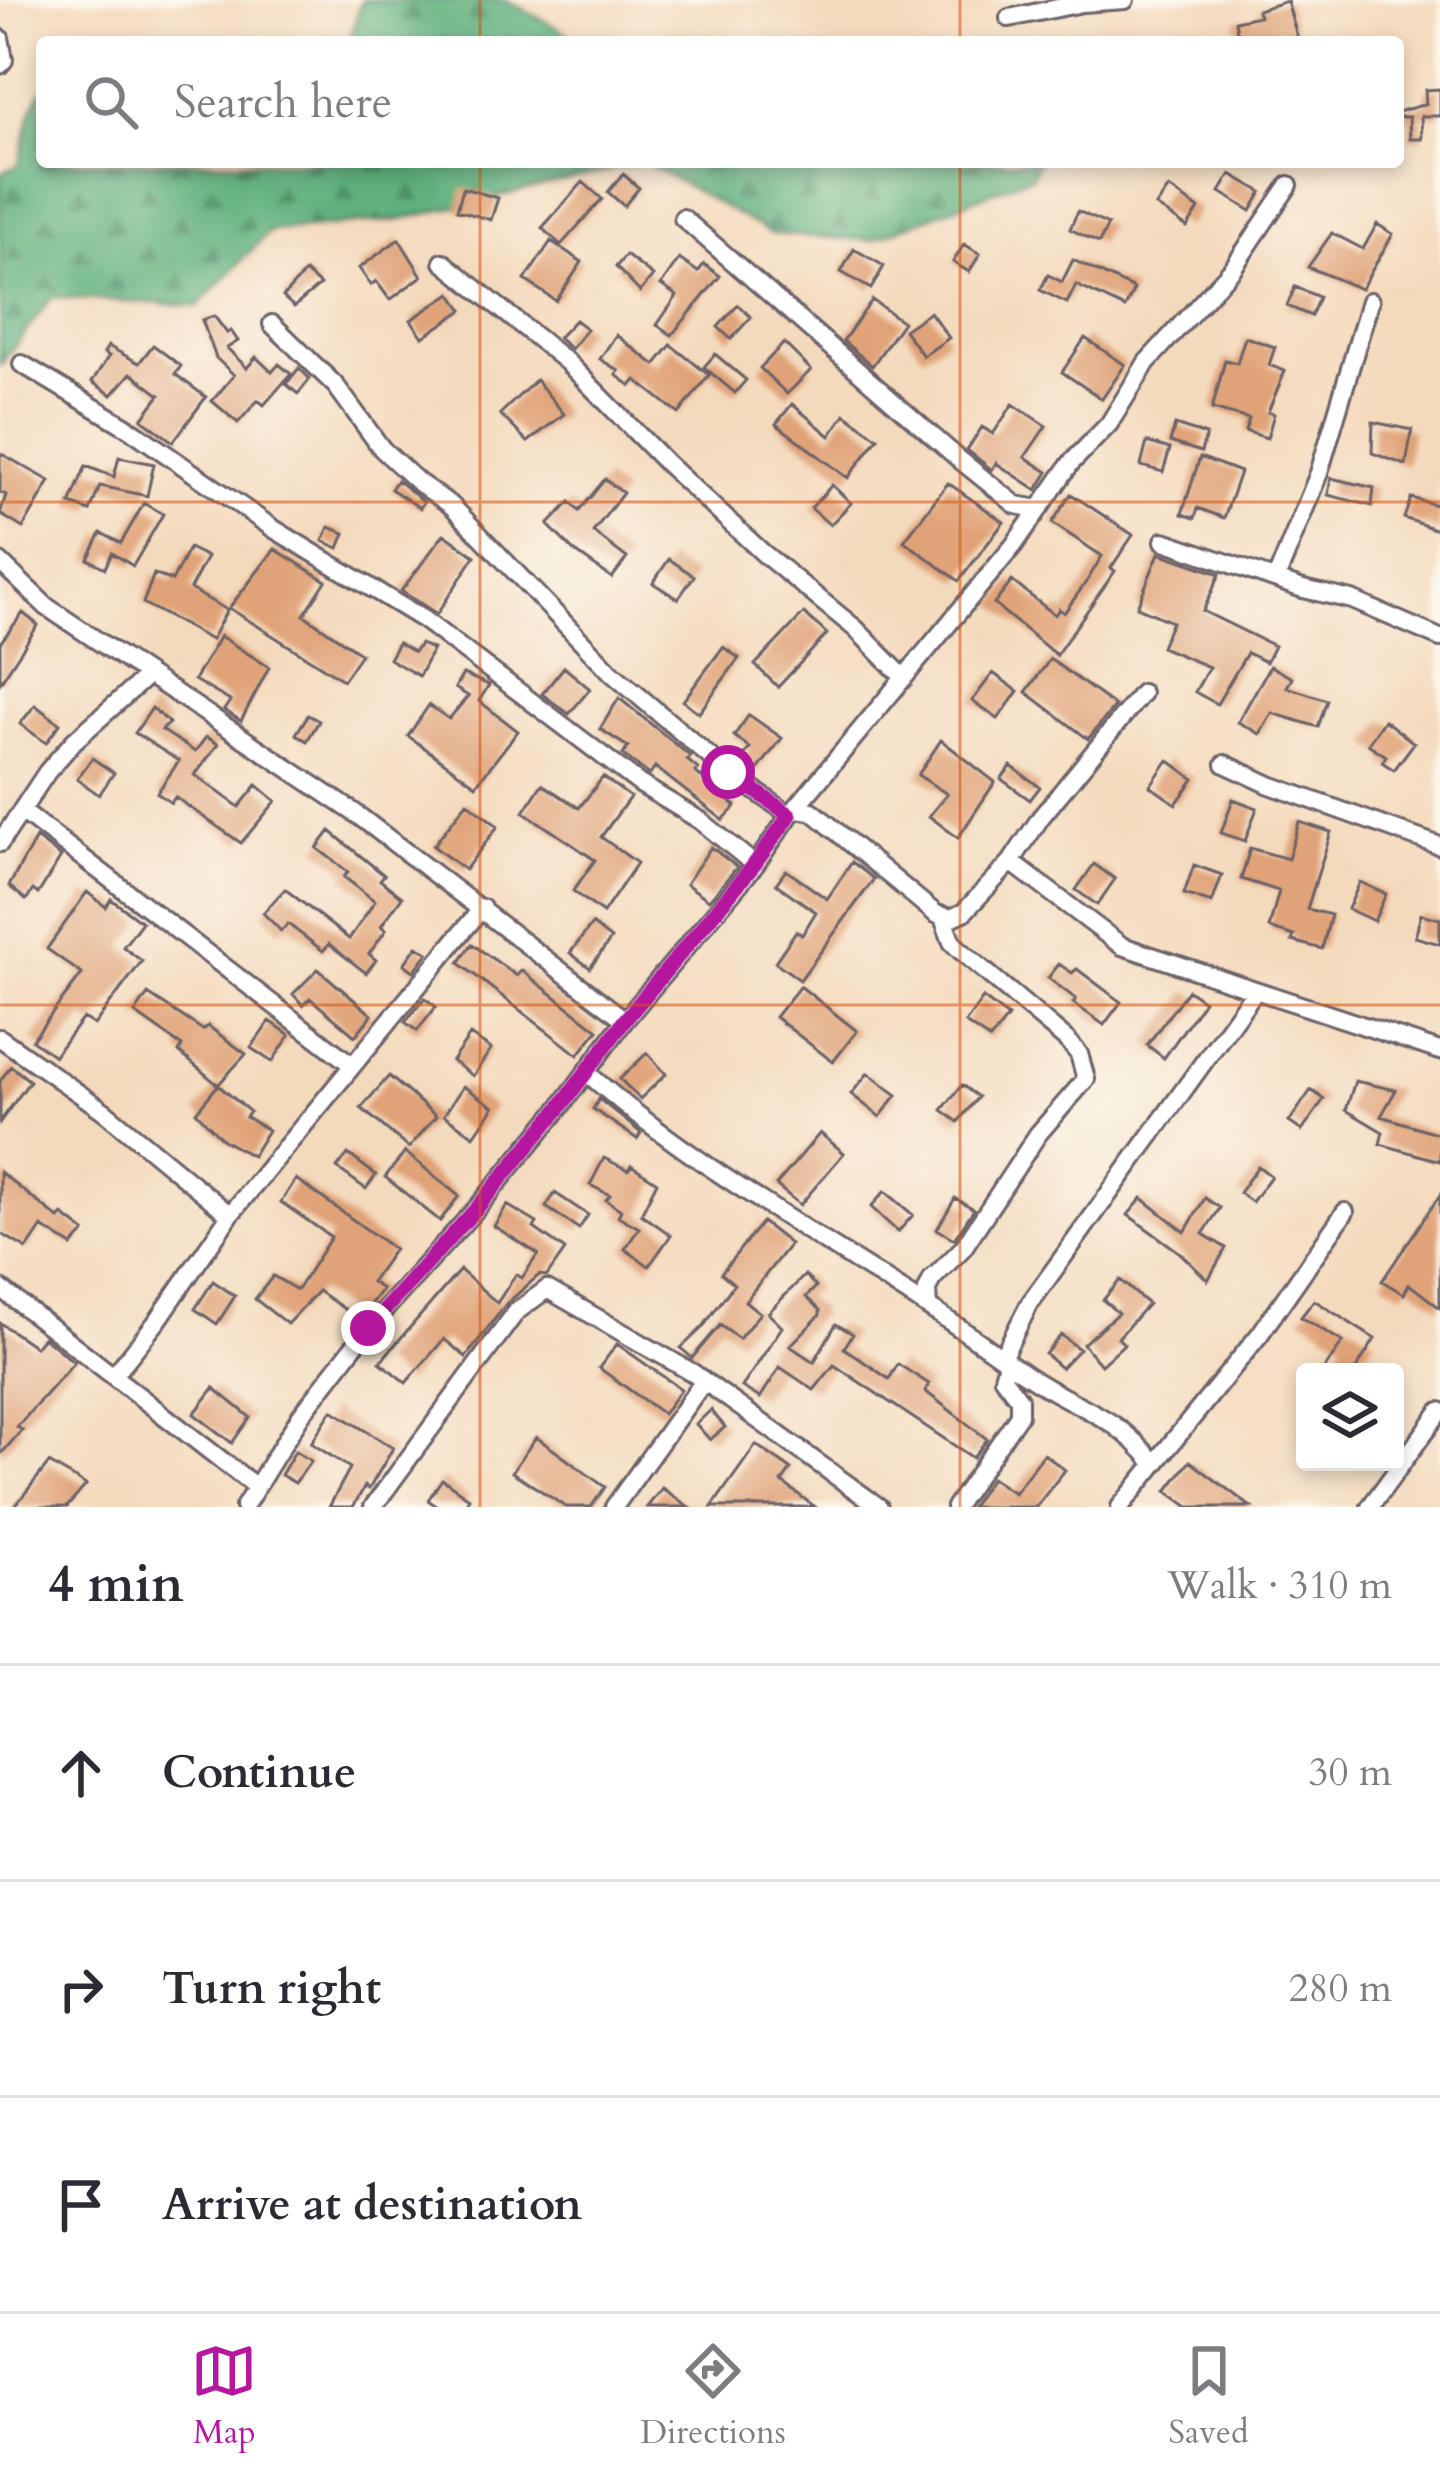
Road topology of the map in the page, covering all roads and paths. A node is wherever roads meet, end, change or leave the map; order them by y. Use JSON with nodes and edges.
{"nodes":[{"id":1,"x":1125,"y":0,"type":"edge"},
{"id":2,"x":1009,"y":19,"type":"dead end"},
{"id":3,"x":0,"y":38,"type":"edge"},
{"id":4,"x":0,"y":65,"type":"edge"},
{"id":5,"x":1289,"y":184,"type":"dead end"},
{"id":6,"x":683,"y":218,"type":"dead end"},
{"id":7,"x":443,"y":262,"type":"dead end"},
{"id":8,"x":1370,"y":301,"type":"dead end"},
{"id":9,"x":272,"y":324,"type":"dead end"},
{"id":10,"x":22,"y":364,"type":"dead end"},
{"id":11,"x":1016,"y":505,"type":"junction"},
{"id":12,"x":1039,"y":509,"type":"junction"},
{"id":13,"x":1024,"y":530,"type":"junction"},
{"id":14,"x":1164,"y":541,"type":"dead end"},
{"id":15,"x":0,"y":562,"type":"edge"},
{"id":16,"x":1277,"y":577,"type":"junction"},
{"id":17,"x":1440,"y":638,"type":"edge"},
{"id":18,"x":146,"y":677,"type":"junction"},
{"id":19,"x":904,"y":677,"type":"junction"},
{"id":20,"x":1142,"y":693,"type":"dead end"},
{"id":21,"x":1225,"y":764,"type":"dead end"},
{"id":22,"x":801,"y":807,"type":"junction"},
{"id":23,"x":23,"y":812,"type":"junction"},
{"id":24,"x":0,"y":843,"type":"edge"},
{"id":25,"x":1440,"y":846,"type":"edge"},
{"id":26,"x":1011,"y":862,"type":"junction"},
{"id":27,"x":754,"y":865,"type":"junction"},
{"id":28,"x":482,"y":908,"type":"junction"},
{"id":29,"x":943,"y":918,"type":"junction"},
{"id":30,"x":1255,"y":991,"type":"junction"},
{"id":31,"x":625,"y":1020,"type":"junction"},
{"id":32,"x":0,"y":1038,"type":"edge"},
{"id":33,"x":1440,"y":1051,"type":"edge"},
{"id":34,"x":352,"y":1065,"type":"junction"},
{"id":35,"x":586,"y":1072,"type":"junction"},
{"id":36,"x":1345,"y":1212,"type":"dead end"},
{"id":37,"x":230,"y":1215,"type":"junction"},
{"id":38,"x":0,"y":1288,"type":"edge"},
{"id":39,"x":928,"y":1306,"type":"junction"},
{"id":40,"x":1004,"y":1360,"type":"junction"},
{"id":41,"x":115,"y":1374,"type":"junction"},
{"id":42,"x":704,"y":1381,"type":"junction"},
{"id":43,"x":1439,"y":1417,"type":"edge"},
{"id":44,"x":1419,"y":1440,"type":"junction"},
{"id":45,"x":1440,"y":1444,"type":"edge"},
{"id":46,"x":1154,"y":1463,"type":"junction"},
{"id":47,"x":256,"y":1487,"type":"junction"},
{"id":48,"x":244,"y":1507,"type":"edge"},
{"id":49,"x":374,"y":1507,"type":"edge"},
{"id":50,"x":614,"y":1507,"type":"edge"},
{"id":51,"x":879,"y":1507,"type":"edge"},
{"id":52,"x":955,"y":1507,"type":"edge"},
{"id":53,"x":1120,"y":1507,"type":"edge"},
{"id":54,"x":1370,"y":1507,"type":"edge"}],
"edges":[{"from":1,"to":2,"type":"street"},
{"from":3,"to":4,"type":"street"},
{"from":5,"to":12,"type":"street"},
{"from":6,"to":11,"type":"street"},
{"from":7,"to":19,"type":"street"},
{"from":8,"to":16,"type":"street"},
{"from":9,"to":22,"type":"street"},
{"from":10,"to":27,"type":"street"},
{"from":11,"to":12,"type":"street"},
{"from":11,"to":13,"type":"street"},
{"from":12,"to":13,"type":"street"},
{"from":13,"to":19,"type":"street"},
{"from":14,"to":16,"type":"street"},
{"from":15,"to":18,"type":"street"},
{"from":16,"to":17,"type":"street"},
{"from":18,"to":23,"type":"street"},
{"from":18,"to":28,"type":"street"},
{"from":19,"to":22,"type":"street"},
{"from":20,"to":26,"type":"street"},
{"from":21,"to":25,"type":"street"},
{"from":22,"to":27,"type":"street"},
{"from":22,"to":29,"type":"street"},
{"from":23,"to":24,"type":"street"},
{"from":23,"to":34,"type":"street"},
{"from":26,"to":29,"type":"street"},
{"from":26,"to":30,"type":"street"},
{"from":27,"to":31,"type":"street"},
{"from":28,"to":31,"type":"street"},
{"from":28,"to":34,"type":"street"},
{"from":29,"to":39,"type":"street"},
{"from":30,"to":33,"type":"street"},
{"from":30,"to":40,"type":"street"},
{"from":31,"to":35,"type":"street"},
{"from":32,"to":37,"type":"street"},
{"from":34,"to":37,"type":"street"},
{"from":35,"to":39,"type":"street"},
{"from":35,"to":47,"type":"street"},
{"from":36,"to":46,"type":"street"},
{"from":37,"to":41,"type":"street"},
{"from":38,"to":41,"type":"street"},
{"from":39,"to":40,"type":"street"},
{"from":40,"to":46,"type":"street"},
{"from":40,"to":52,"type":"street"},
{"from":41,"to":47,"type":"street"},
{"from":42,"to":49,"type":"street"},
{"from":42,"to":50,"type":"street"},
{"from":42,"to":51,"type":"street"},
{"from":43,"to":44,"type":"street"},
{"from":44,"to":45,"type":"street"},
{"from":44,"to":54,"type":"street"},
{"from":46,"to":53,"type":"street"},
{"from":47,"to":48,"type":"street"}]}
